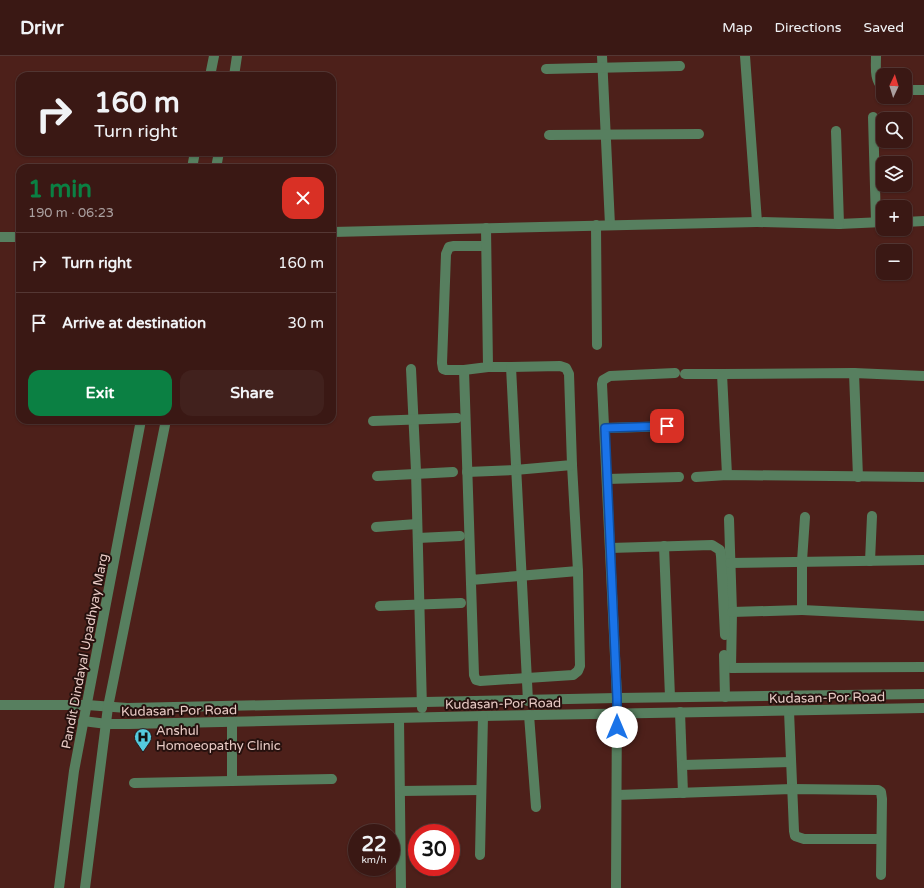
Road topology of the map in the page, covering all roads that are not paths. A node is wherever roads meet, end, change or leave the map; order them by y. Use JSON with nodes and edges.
{"nodes":[{"id":1,"x":214,"y":56,"type":"edge"},
{"id":2,"x":237,"y":56,"type":"edge"},
{"id":3,"x":602,"y":56,"type":"edge"},
{"id":4,"x":745,"y":56,"type":"edge"},
{"id":5,"x":876,"y":56,"type":"edge"},
{"id":6,"x":680,"y":66,"type":"dead end"},
{"id":7,"x":546,"y":68,"type":"dead end"},
{"id":8,"x":603,"y":68,"type":"junction"},
{"id":9,"x":876,"y":68,"type":"edge"},
{"id":10,"x":211,"y":72,"type":"edge"},
{"id":11,"x":235,"y":72,"type":"edge"},
{"id":12,"x":912,"y":90,"type":"edge"},
{"id":13,"x":924,"y":90,"type":"edge"},
{"id":14,"x":873,"y":117,"type":"dead end"},
{"id":15,"x":836,"y":130,"type":"dead end"},
{"id":16,"x":700,"y":134,"type":"dead end"},
{"id":17,"x":549,"y":135,"type":"dead end"},
{"id":18,"x":606,"y":135,"type":"junction"},
{"id":19,"x":878,"y":200,"type":"edge"},
{"id":20,"x":757,"y":222,"type":"junction"},
{"id":21,"x":876,"y":222,"type":"edge"},
{"id":22,"x":912,"y":223,"type":"edge"},
{"id":23,"x":839,"y":224,"type":"junction"},
{"id":24,"x":596,"y":225,"type":"junction"},
{"id":25,"x":610,"y":225,"type":"junction"},
{"id":26,"x":924,"y":225,"type":"edge"},
{"id":27,"x":486,"y":228,"type":"junction"},
{"id":28,"x":336,"y":232,"type":"edge"},
{"id":29,"x":0,"y":237,"type":"edge"},
{"id":30,"x":16,"y":237,"type":"edge"},
{"id":31,"x":486,"y":246,"type":"junction"},
{"id":32,"x":598,"y":345,"type":"dead end"},
{"id":33,"x":488,"y":367,"type":"junction"},
{"id":34,"x":511,"y":367,"type":"junction"},
{"id":35,"x":411,"y":369,"type":"dead end"},
{"id":36,"x":464,"y":370,"type":"junction"},
{"id":37,"x":854,"y":373,"type":"junction"},
{"id":38,"x":722,"y":374,"type":"junction"},
{"id":39,"x":924,"y":376,"type":"edge"},
{"id":40,"x":457,"y":418,"type":"dead end"},
{"id":41,"x":413,"y":420,"type":"junction"},
{"id":42,"x":373,"y":421,"type":"dead end"},
{"id":43,"x":140,"y":424,"type":"edge"},
{"id":44,"x":165,"y":424,"type":"edge"},
{"id":45,"x":679,"y":426,"type":"dead end"},
{"id":46,"x":605,"y":428,"type":"junction"},
{"id":47,"x":572,"y":466,"type":"junction"},
{"id":48,"x":515,"y":470,"type":"junction"},
{"id":49,"x":453,"y":472,"type":"dead end"},
{"id":50,"x":467,"y":472,"type":"junction"},
{"id":51,"x":416,"y":474,"type":"junction"},
{"id":52,"x":377,"y":476,"type":"dead end"},
{"id":53,"x":727,"y":476,"type":"junction"},
{"id":54,"x":679,"y":477,"type":"dead end"},
{"id":55,"x":696,"y":477,"type":"dead end"},
{"id":56,"x":858,"y":477,"type":"junction"},
{"id":57,"x":924,"y":477,"type":"edge"},
{"id":58,"x":607,"y":479,"type":"junction"},
{"id":59,"x":872,"y":516,"type":"dead end"},
{"id":60,"x":805,"y":517,"type":"dead end"},
{"id":61,"x":729,"y":519,"type":"dead end"},
{"id":62,"x":417,"y":524,"type":"junction"},
{"id":63,"x":376,"y":527,"type":"dead end"},
{"id":64,"x":460,"y":536,"type":"dead end"},
{"id":65,"x":418,"y":538,"type":"junction"},
{"id":66,"x":664,"y":546,"type":"junction"},
{"id":67,"x":610,"y":548,"type":"junction"},
{"id":68,"x":924,"y":560,"type":"edge"},
{"id":69,"x":802,"y":561,"type":"junction"},
{"id":70,"x":870,"y":561,"type":"junction"},
{"id":71,"x":730,"y":563,"type":"junction"},
{"id":72,"x":578,"y":571,"type":"junction"},
{"id":73,"x":521,"y":575,"type":"junction"},
{"id":74,"x":471,"y":580,"type":"junction"},
{"id":75,"x":461,"y":603,"type":"dead end"},
{"id":76,"x":420,"y":605,"type":"junction"},
{"id":77,"x":380,"y":606,"type":"dead end"},
{"id":78,"x":802,"y":610,"type":"junction"},
{"id":79,"x":732,"y":612,"type":"junction"},
{"id":80,"x":924,"y":616,"type":"edge"},
{"id":81,"x":924,"y":667,"type":"edge"},
{"id":82,"x":527,"y":678,"type":"junction"},
{"id":83,"x":924,"y":694,"type":"edge"},
{"id":84,"x":724,"y":696,"type":"junction"},
{"id":85,"x":670,"y":697,"type":"junction"},
{"id":86,"x":617,"y":698,"type":"junction"},
{"id":87,"x":528,"y":701,"type":"junction"},
{"id":88,"x":422,"y":703,"type":"junction"},
{"id":89,"x":0,"y":705,"type":"edge"},
{"id":90,"x":87,"y":706,"type":"junction"},
{"id":91,"x":108,"y":707,"type":"junction"},
{"id":92,"x":924,"y":708,"type":"edge"},
{"id":93,"x":789,"y":711,"type":"junction"},
{"id":94,"x":680,"y":712,"type":"junction"},
{"id":95,"x":618,"y":714,"type":"junction"},
{"id":96,"x":530,"y":715,"type":"junction"},
{"id":97,"x":483,"y":716,"type":"junction"},
{"id":98,"x":422,"y":717,"type":"junction"},
{"id":99,"x":399,"y":718,"type":"junction"},
{"id":100,"x":83,"y":721,"type":"junction"},
{"id":101,"x":232,"y":722,"type":"junction"},
{"id":102,"x":107,"y":724,"type":"junction"},
{"id":103,"x":791,"y":762,"type":"junction"},
{"id":104,"x":683,"y":765,"type":"junction"},
{"id":105,"x":332,"y":779,"type":"dead end"},
{"id":106,"x":232,"y":781,"type":"junction"},
{"id":107,"x":134,"y":783,"type":"dead end"},
{"id":108,"x":792,"y":789,"type":"junction"},
{"id":109,"x":481,"y":790,"type":"junction"},
{"id":110,"x":400,"y":791,"type":"junction"},
{"id":111,"x":683,"y":793,"type":"junction"},
{"id":112,"x":617,"y":795,"type":"junction"},
{"id":113,"x":536,"y":807,"type":"dead end"},
{"id":114,"x":881,"y":839,"type":"junction"},
{"id":115,"x":480,"y":854,"type":"dead end"},
{"id":116,"x":880,"y":875,"type":"dead end"},
{"id":117,"x":58,"y":888,"type":"edge"},
{"id":118,"x":84,"y":888,"type":"edge"},
{"id":119,"x":401,"y":888,"type":"edge"},
{"id":120,"x":616,"y":888,"type":"edge"}],
"edges":[{"from":1,"to":10,"type":"street"},
{"from":2,"to":11,"type":"street"},
{"from":3,"to":8,"type":"street"},
{"from":4,"to":20,"type":"street"},
{"from":5,"to":9,"type":"street"},
{"from":6,"to":8,"type":"street"},
{"from":7,"to":8,"type":"street"},
{"from":8,"to":18,"type":"street"},
{"from":12,"to":13,"type":"street"},
{"from":14,"to":19,"type":"street"},
{"from":15,"to":23,"type":"street"},
{"from":16,"to":18,"type":"street"},
{"from":17,"to":18,"type":"street"},
{"from":18,"to":25,"type":"street"},
{"from":20,"to":23,"type":"street"},
{"from":20,"to":25,"type":"street"},
{"from":21,"to":23,"type":"street"},
{"from":22,"to":26,"type":"street"},
{"from":24,"to":25,"type":"street"},
{"from":24,"to":27,"type":"street"},
{"from":24,"to":32,"type":"street"},
{"from":27,"to":28,"type":"street"},
{"from":27,"to":31,"type":"street"},
{"from":29,"to":30,"type":"street"},
{"from":31,"to":33,"type":"street"},
{"from":31,"to":36,"type":"street"},
{"from":33,"to":34,"type":"street"},
{"from":33,"to":36,"type":"street"},
{"from":34,"to":47,"type":"street"},
{"from":34,"to":48,"type":"street"},
{"from":35,"to":41,"type":"street"},
{"from":36,"to":50,"type":"street"},
{"from":37,"to":38,"type":"street"},
{"from":37,"to":39,"type":"street"},
{"from":37,"to":56,"type":"street"},
{"from":38,"to":46,"type":"street"},
{"from":38,"to":53,"type":"street"},
{"from":40,"to":41,"type":"street"},
{"from":41,"to":42,"type":"street"},
{"from":41,"to":51,"type":"street"},
{"from":43,"to":90,"type":"street","name":"Pandit Dindayal Upadhyay Marg"},
{"from":44,"to":91,"type":"street"},
{"from":45,"to":46,"type":"street"},
{"from":46,"to":58,"type":"street"},
{"from":47,"to":48,"type":"street"},
{"from":47,"to":72,"type":"street"},
{"from":48,"to":50,"type":"street"},
{"from":48,"to":73,"type":"street"},
{"from":49,"to":51,"type":"street"},
{"from":50,"to":74,"type":"street"},
{"from":51,"to":52,"type":"street"},
{"from":51,"to":62,"type":"street"},
{"from":53,"to":55,"type":"street"},
{"from":53,"to":56,"type":"street"},
{"from":54,"to":58,"type":"street"},
{"from":56,"to":57,"type":"street"},
{"from":58,"to":67,"type":"street"},
{"from":59,"to":70,"type":"street"},
{"from":60,"to":69,"type":"street"},
{"from":61,"to":71,"type":"street"},
{"from":62,"to":63,"type":"street"},
{"from":62,"to":65,"type":"street"},
{"from":64,"to":65,"type":"street"},
{"from":65,"to":76,"type":"street"},
{"from":66,"to":67,"type":"street"},
{"from":66,"to":84,"type":"street"},
{"from":66,"to":85,"type":"street"},
{"from":67,"to":86,"type":"street"},
{"from":68,"to":70,"type":"street"},
{"from":69,"to":70,"type":"street"},
{"from":69,"to":71,"type":"street"},
{"from":69,"to":78,"type":"street"},
{"from":71,"to":79,"type":"street"},
{"from":72,"to":73,"type":"street"},
{"from":72,"to":82,"type":"street"},
{"from":73,"to":74,"type":"street"},
{"from":73,"to":82,"type":"street"},
{"from":74,"to":82,"type":"street"},
{"from":75,"to":76,"type":"street"},
{"from":76,"to":77,"type":"street"},
{"from":76,"to":88,"type":"street"},
{"from":78,"to":79,"type":"street"},
{"from":78,"to":80,"type":"street"},
{"from":79,"to":81,"type":"street"},
{"from":82,"to":87,"type":"street"},
{"from":83,"to":84,"type":"street","name":"Kudasan-Por Road"},
{"from":84,"to":85,"type":"street","name":"Kudasan-Por Road"},
{"from":85,"to":86,"type":"street","name":"Kudasan-Por Road"},
{"from":86,"to":87,"type":"street","name":"Kudasan-Por Road"},
{"from":86,"to":95,"type":"street"},
{"from":87,"to":88,"type":"street","name":"Kudasan-Por Road"},
{"from":88,"to":91,"type":"street","name":"Kudasan-Por Road"},
{"from":88,"to":98,"type":"street"},
{"from":89,"to":90,"type":"street","name":"Kudasan-Por Road"},
{"from":90,"to":91,"type":"street","name":"Kudasan-Por Road"},
{"from":90,"to":100,"type":"street","name":"Pandit Dindayal Upadhyay Marg"},
{"from":91,"to":102,"type":"street"},
{"from":92,"to":93,"type":"street","name":"Kudasan-Por Road"},
{"from":93,"to":94,"type":"street","name":"Kudasan-Por Road"},
{"from":93,"to":103,"type":"street"},
{"from":94,"to":95,"type":"street","name":"Kudasan-Por Road"},
{"from":94,"to":104,"type":"street"},
{"from":95,"to":96,"type":"street","name":"Kudasan-Por Road"},
{"from":95,"to":112,"type":"street"},
{"from":96,"to":97,"type":"street","name":"Kudasan-Por Road"},
{"from":96,"to":113,"type":"street"},
{"from":97,"to":98,"type":"street","name":"Kudasan-Por Road"},
{"from":97,"to":109,"type":"street"},
{"from":98,"to":99,"type":"street","name":"Kudasan-Por Road"},
{"from":99,"to":101,"type":"street","name":"Kudasan-Por Road"},
{"from":99,"to":110,"type":"street"},
{"from":100,"to":102,"type":"street","name":"Kudasan-Por Road"},
{"from":100,"to":117,"type":"street","name":"Pandit Dindayal Upadhyay Marg"},
{"from":101,"to":102,"type":"street","name":"Kudasan-Por Road"},
{"from":101,"to":106,"type":"street"},
{"from":102,"to":118,"type":"street"},
{"from":103,"to":104,"type":"street"},
{"from":103,"to":108,"type":"street"},
{"from":104,"to":111,"type":"street"},
{"from":105,"to":106,"type":"street"},
{"from":106,"to":107,"type":"street"},
{"from":108,"to":111,"type":"street"},
{"from":108,"to":114,"type":"street"},
{"from":108,"to":114,"type":"street"},
{"from":109,"to":110,"type":"street"},
{"from":109,"to":115,"type":"street"},
{"from":110,"to":119,"type":"street"},
{"from":111,"to":112,"type":"street"},
{"from":112,"to":120,"type":"street"},
{"from":114,"to":116,"type":"street"}]}
